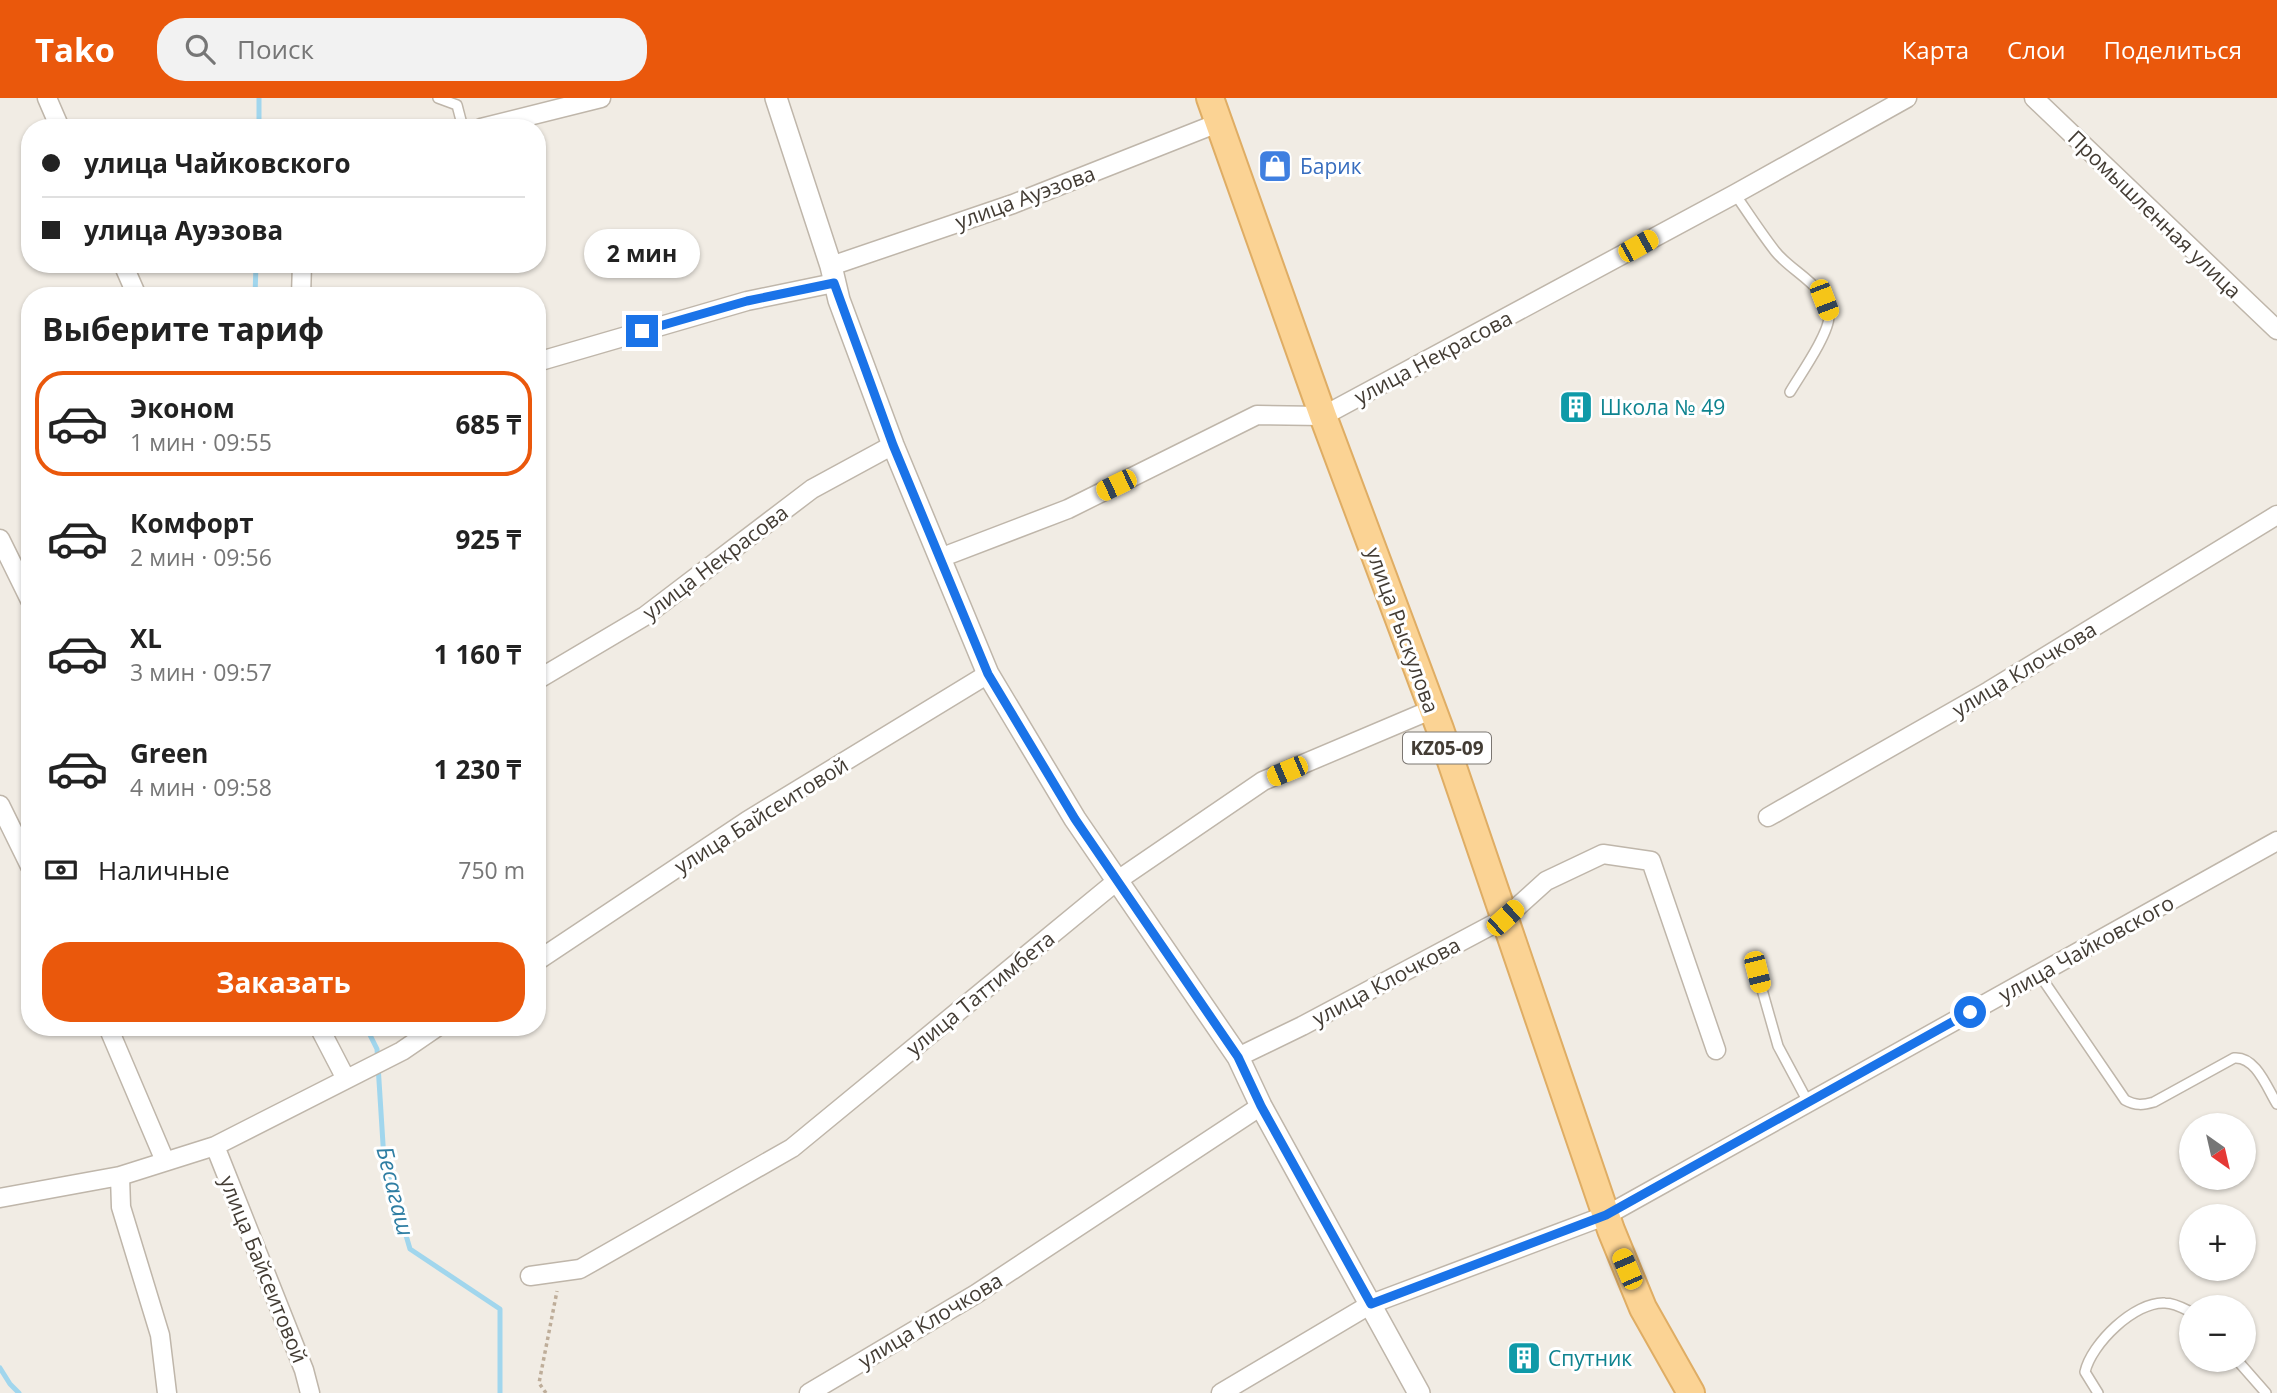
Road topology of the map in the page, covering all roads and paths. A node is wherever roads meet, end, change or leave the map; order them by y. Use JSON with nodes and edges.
{"nodes":[{"id":1,"x":47,"y":98,"type":"edge"},
{"id":2,"x":438,"y":98,"type":"edge"},
{"id":3,"x":601,"y":98,"type":"edge"},
{"id":4,"x":776,"y":98,"type":"edge"},
{"id":5,"x":1907,"y":98,"type":"edge"},
{"id":6,"x":2034,"y":98,"type":"edge"},
{"id":7,"x":1214,"y":110,"type":"edge"},
{"id":8,"x":56,"y":119,"type":"edge"},
{"id":9,"x":461,"y":119,"type":"edge"},
{"id":10,"x":517,"y":119,"type":"edge"},
{"id":11,"x":1735,"y":194,"type":"junction"},
{"id":12,"x":832,"y":274,"type":"junction"},
{"id":13,"x":2277,"y":330,"type":"edge"},
{"id":14,"x":546,"y":359,"type":"edge"},
{"id":15,"x":1790,"y":392,"type":"dead end"},
{"id":16,"x":1323,"y":416,"type":"junction"},
{"id":17,"x":893,"y":445,"type":"junction"},
{"id":18,"x":2277,"y":515,"type":"edge"},
{"id":19,"x":0,"y":539,"type":"edge"},
{"id":20,"x":940,"y":558,"type":"junction"},
{"id":21,"x":21,"y":582,"type":"edge"},
{"id":22,"x":988,"y":674,"type":"junction"},
{"id":23,"x":546,"y":675,"type":"edge"},
{"id":24,"x":1433,"y":709,"type":"junction"},
{"id":25,"x":0,"y":805,"type":"edge"},
{"id":26,"x":1768,"y":817,"type":"dead end"},
{"id":27,"x":2277,"y":841,"type":"edge"},
{"id":28,"x":21,"y":848,"type":"edge"},
{"id":29,"x":1118,"y":880,"type":"junction"},
{"id":30,"x":1505,"y":918,"type":"junction"},
{"id":31,"x":546,"y":955,"type":"edge"},
{"id":32,"x":1757,"y":972,"type":"dead end"},
{"id":33,"x":2039,"y":974,"type":"junction"},
{"id":34,"x":112,"y":1036,"type":"edge"},
{"id":35,"x":324,"y":1036,"type":"edge"},
{"id":36,"x":424,"y":1036,"type":"edge"},
{"id":37,"x":1716,"y":1050,"type":"dead end"},
{"id":38,"x":1238,"y":1057,"type":"junction"},
{"id":39,"x":346,"y":1079,"type":"junction"},
{"id":40,"x":1808,"y":1102,"type":"junction"},
{"id":41,"x":2277,"y":1104,"type":"edge"},
{"id":42,"x":1261,"y":1106,"type":"junction"},
{"id":43,"x":215,"y":1146,"type":"junction"},
{"id":44,"x":165,"y":1161,"type":"junction"},
{"id":45,"x":120,"y":1177,"type":"junction"},
{"id":46,"x":0,"y":1198,"type":"edge"},
{"id":47,"x":1606,"y":1215,"type":"junction"},
{"id":48,"x":580,"y":1269,"type":"junction"},
{"id":49,"x":530,"y":1276,"type":"dead end"},
{"id":50,"x":1371,"y":1304,"type":"junction"},
{"id":51,"x":2179,"y":1306,"type":"edge"},
{"id":52,"x":2248,"y":1372,"type":"edge"},
{"id":53,"x":167,"y":1393,"type":"edge"},
{"id":54,"x":310,"y":1393,"type":"edge"},
{"id":55,"x":546,"y":1393,"type":"edge"},
{"id":56,"x":809,"y":1393,"type":"edge"},
{"id":57,"x":1222,"y":1393,"type":"edge"},
{"id":58,"x":1419,"y":1393,"type":"edge"},
{"id":59,"x":1692,"y":1393,"type":"edge"},
{"id":60,"x":2098,"y":1393,"type":"edge"},
{"id":61,"x":2266,"y":1393,"type":"edge"}],
"edges":[{"from":1,"to":8,"type":"street"},
{"from":2,"to":9,"type":"lane"},
{"from":3,"to":10,"type":"street"},
{"from":4,"to":12,"type":"street"},
{"from":5,"to":11,"type":"street","name":"улица Некрасова"},
{"from":6,"to":13,"type":"street","name":"Промышленная улица"},
{"from":7,"to":12,"type":"street","name":"улица Ауэзова"},
{"from":7,"to":16,"type":"main road","name":"улица Рыскулова","number":"KZ05-09"},
{"from":11,"to":15,"type":"lane"},
{"from":11,"to":16,"type":"street","name":"улица Некрасова"},
{"from":12,"to":14,"type":"street","name":"улица Ауэзова"},
{"from":12,"to":17,"type":"street"},
{"from":16,"to":20,"type":"street","name":"улица Некрасова"},
{"from":16,"to":24,"type":"main road","name":"улица Рыскулова","number":"KZ05-09"},
{"from":17,"to":20,"type":"street"},
{"from":17,"to":23,"type":"street","name":"улица Некрасова"},
{"from":18,"to":26,"type":"street","name":"улица Клочкова"},
{"from":19,"to":21,"type":"street"},
{"from":20,"to":22,"type":"street"},
{"from":22,"to":29,"type":"street"},
{"from":22,"to":31,"type":"street","name":"улица Байсеитовой"},
{"from":24,"to":29,"type":"street","name":"улица Таттимбета"},
{"from":24,"to":30,"type":"main road","name":"улица Рыскулова","number":"KZ05-09"},
{"from":25,"to":28,"type":"street"},
{"from":27,"to":33,"type":"street","name":"улица Чайковского"},
{"from":29,"to":38,"type":"street"},
{"from":29,"to":48,"type":"street","name":"улица Таттимбета"},
{"from":30,"to":37,"type":"street","name":"улица Клочкова"},
{"from":30,"to":38,"type":"street","name":"улица Клочкова"},
{"from":30,"to":47,"type":"main road","name":"улица Рыскулова","number":"KZ05-09"},
{"from":32,"to":40,"type":"lane"},
{"from":33,"to":40,"type":"street","name":"улица Чайковского"},
{"from":33,"to":41,"type":"lane"},
{"from":34,"to":44,"type":"street"},
{"from":35,"to":39,"type":"street"},
{"from":36,"to":39,"type":"street"},
{"from":38,"to":42,"type":"street"},
{"from":39,"to":43,"type":"street"},
{"from":40,"to":47,"type":"street","name":"улица Чайковского"},
{"from":42,"to":50,"type":"street"},
{"from":42,"to":56,"type":"street","name":"улица Клочкова"},
{"from":43,"to":44,"type":"street"},
{"from":43,"to":54,"type":"street","name":"улица Байсеитовой"},
{"from":44,"to":45,"type":"street"},
{"from":45,"to":46,"type":"street"},
{"from":45,"to":53,"type":"street"},
{"from":47,"to":50,"type":"street","name":"улица Чайковского"},
{"from":47,"to":59,"type":"main road","name":"улица Рыскулова","number":"KZ05-09"},
{"from":48,"to":49,"type":"street","name":"улица Таттимбета"},
{"from":48,"to":55,"type":"path"},
{"from":50,"to":57,"type":"street","name":"улица Чайковского"},
{"from":50,"to":58,"type":"street"},
{"from":51,"to":60,"type":"lane"},
{"from":52,"to":61,"type":"lane"}]}
